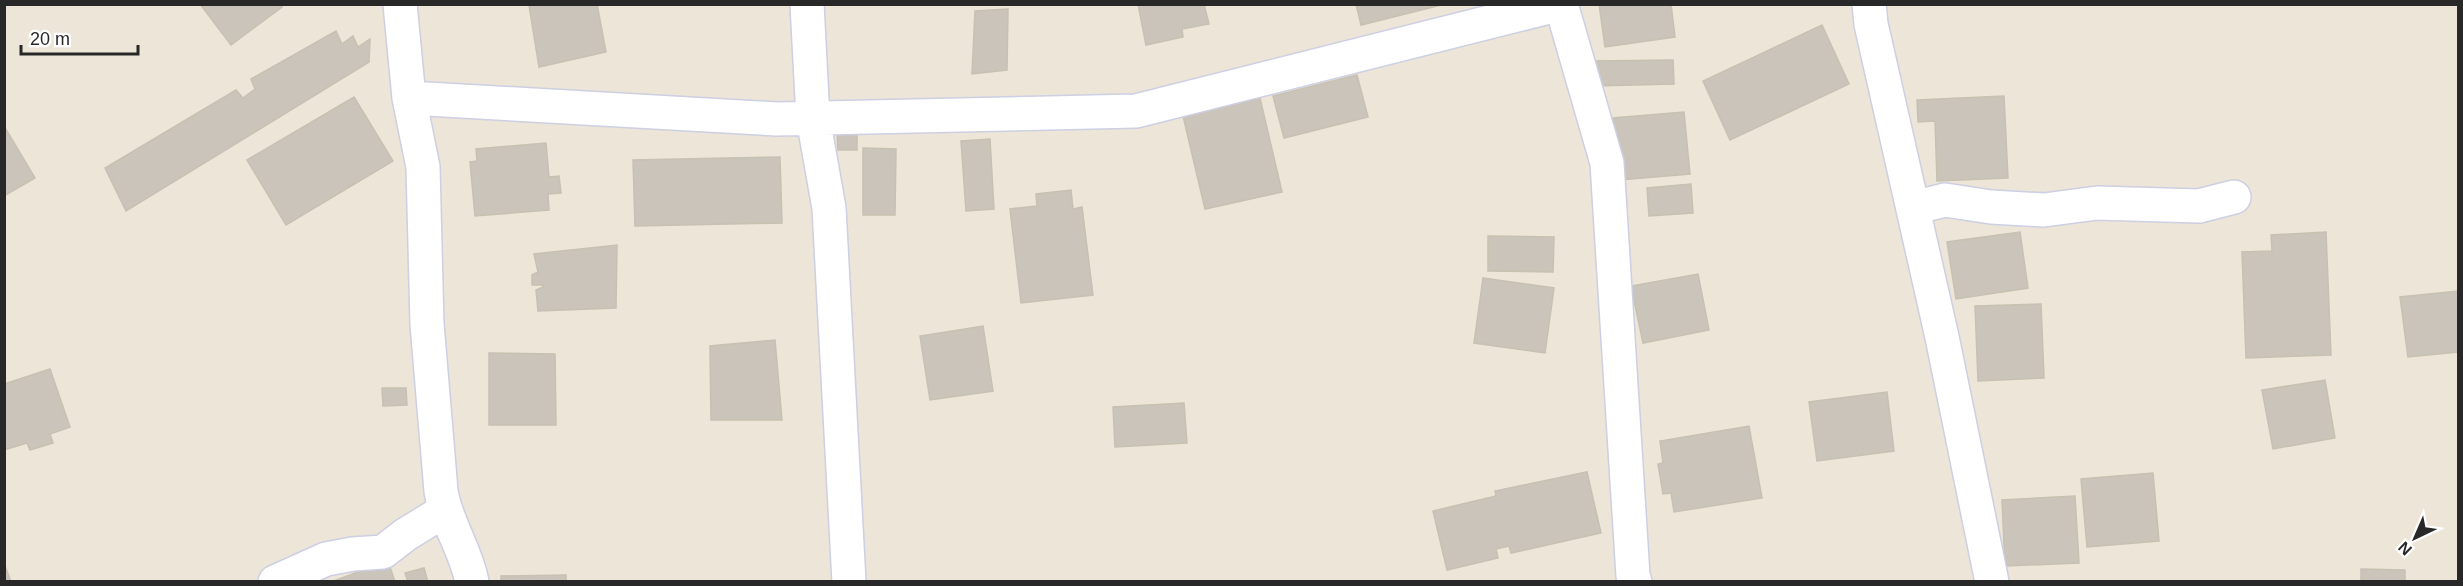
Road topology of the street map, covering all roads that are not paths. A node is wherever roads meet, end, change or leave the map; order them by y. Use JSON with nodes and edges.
{"nodes":[{"id":1,"x":400,"y":4,"type":"edge"},
{"id":2,"x":807,"y":4,"type":"edge"},
{"id":3,"x":1561,"y":4,"type":"edge"},
{"id":4,"x":1869,"y":4,"type":"edge"},
{"id":5,"x":409,"y":98,"type":"junction"},
{"id":6,"x":813,"y":118,"type":"junction"},
{"id":7,"x":2234,"y":198,"type":"dead end"},
{"id":8,"x":1913,"y":208,"type":"junction"},
{"id":9,"x":444,"y":511,"type":"junction"},
{"id":10,"x":275,"y":582,"type":"edge"},
{"id":11,"x":472,"y":582,"type":"edge"},
{"id":12,"x":849,"y":582,"type":"edge"},
{"id":13,"x":1635,"y":582,"type":"edge"},
{"id":14,"x":1992,"y":582,"type":"edge"}],
"edges":[{"from":1,"to":5,"type":"street"},
{"from":2,"to":6,"type":"street"},
{"from":3,"to":6,"type":"street"},
{"from":3,"to":13,"type":"street"},
{"from":4,"to":8,"type":"street"},
{"from":5,"to":6,"type":"street"},
{"from":5,"to":9,"type":"street"},
{"from":6,"to":12,"type":"street"},
{"from":7,"to":8,"type":"street"},
{"from":8,"to":14,"type":"street"},
{"from":9,"to":10,"type":"street"},
{"from":9,"to":11,"type":"street"}]}
